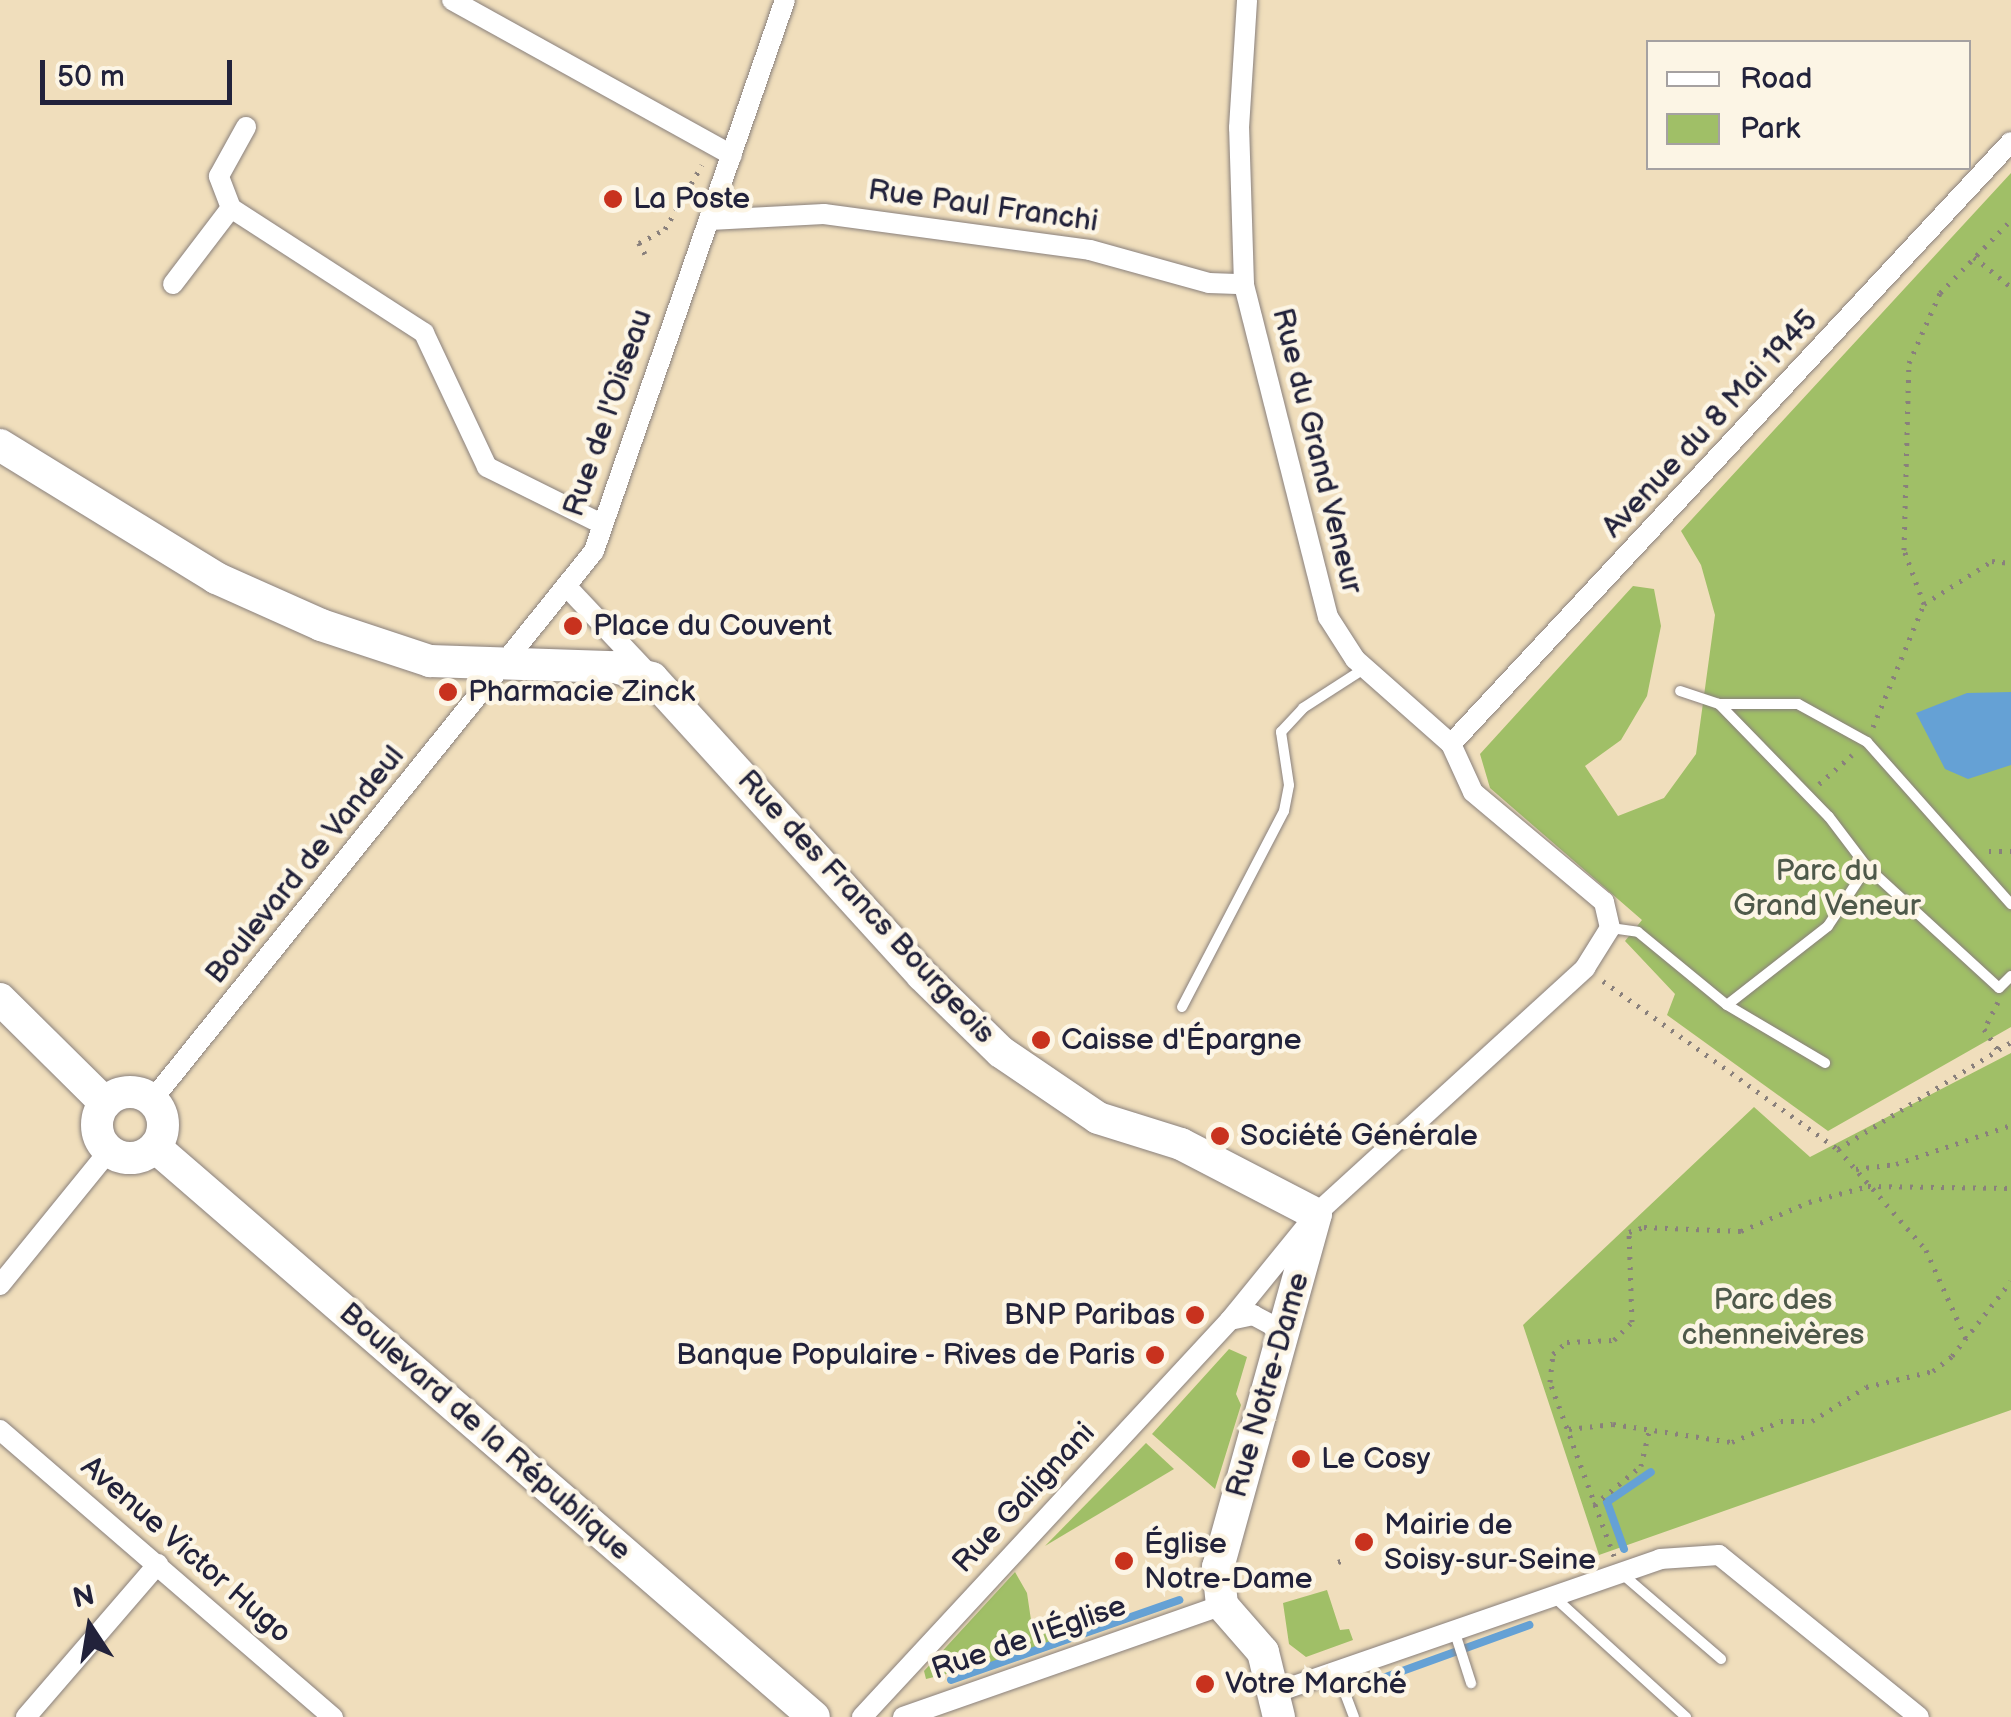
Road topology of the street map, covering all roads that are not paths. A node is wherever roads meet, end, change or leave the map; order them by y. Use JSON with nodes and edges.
{"nodes":[{"id":1,"x":452,"y":0,"type":"edge"},
{"id":2,"x":785,"y":0,"type":"edge"},
{"id":3,"x":1247,"y":0,"type":"edge"},
{"id":4,"x":246,"y":128,"type":"dead end"},
{"id":5,"x":2011,"y":142,"type":"edge"},
{"id":6,"x":724,"y":151,"type":"junction"},
{"id":7,"x":231,"y":208,"type":"junction"},
{"id":8,"x":710,"y":220,"type":"junction"},
{"id":9,"x":173,"y":284,"type":"dead end"},
{"id":10,"x":1244,"y":284,"type":"junction"},
{"id":11,"x":0,"y":445,"type":"edge"},
{"id":12,"x":602,"y":524,"type":"junction"},
{"id":13,"x":568,"y":587,"type":"junction"},
{"id":14,"x":504,"y":668,"type":"junction"},
{"id":15,"x":1366,"y":668,"type":"junction"},
{"id":16,"x":652,"y":678,"type":"junction"},
{"id":17,"x":1680,"y":691,"type":"dead end"},
{"id":18,"x":1718,"y":704,"type":"junction"},
{"id":19,"x":1451,"y":744,"type":"junction"},
{"id":20,"x":1867,"y":867,"type":"junction"},
{"id":21,"x":2011,"y":904,"type":"edge"},
{"id":22,"x":1610,"y":928,"type":"junction"},
{"id":23,"x":2011,"y":976,"type":"edge"},
{"id":24,"x":0,"y":999,"type":"edge"},
{"id":25,"x":1727,"y":1005,"type":"junction"},
{"id":26,"x":1182,"y":1006,"type":"dead end"},
{"id":27,"x":1825,"y":1063,"type":"dead end"},
{"id":28,"x":153,"y":1099,"type":"junction"},
{"id":29,"x":106,"y":1103,"type":"junction"},
{"id":30,"x":155,"y":1147,"type":"junction"},
{"id":31,"x":109,"y":1150,"type":"junction"},
{"id":32,"x":1316,"y":1214,"type":"junction"},
{"id":33,"x":0,"y":1284,"type":"edge"},
{"id":34,"x":1230,"y":1320,"type":"junction"},
{"id":35,"x":1282,"y":1343,"type":"junction"},
{"id":36,"x":0,"y":1430,"type":"edge"},
{"id":37,"x":158,"y":1564,"type":"junction"},
{"id":38,"x":1620,"y":1572,"type":"junction"},
{"id":39,"x":1552,"y":1595,"type":"junction"},
{"id":40,"x":1222,"y":1605,"type":"junction"},
{"id":41,"x":1454,"y":1630,"type":"junction"},
{"id":42,"x":1721,"y":1659,"type":"dead end"},
{"id":43,"x":1336,"y":1671,"type":"junction"},
{"id":44,"x":1471,"y":1683,"type":"dead end"},
{"id":45,"x":886,"y":1689,"type":"junction"},
{"id":46,"x":1275,"y":1705,"type":"edge"},
{"id":47,"x":908,"y":1713,"type":"edge"},
{"id":48,"x":26,"y":1717,"type":"edge"},
{"id":49,"x":332,"y":1717,"type":"edge"},
{"id":50,"x":814,"y":1717,"type":"edge"},
{"id":51,"x":862,"y":1717,"type":"edge"},
{"id":52,"x":1354,"y":1717,"type":"edge"},
{"id":53,"x":1686,"y":1717,"type":"edge"},
{"id":54,"x":1919,"y":1717,"type":"edge"}],
"edges":[{"from":1,"to":6,"type":"street"},
{"from":2,"to":6,"type":"street","name":"Rue de l'Oiseau"},
{"from":3,"to":10,"type":"street","name":"Rue du Grand Veneur"},
{"from":4,"to":7,"type":"street"},
{"from":5,"to":19,"type":"street","name":"Avenue du 8 Mai 1945"},
{"from":6,"to":8,"type":"street","name":"Rue de l'Oiseau"},
{"from":7,"to":9,"type":"street"},
{"from":7,"to":12,"type":"street"},
{"from":8,"to":10,"type":"street","name":"Rue Paul Franchi"},
{"from":8,"to":12,"type":"street","name":"Rue de l'Oiseau"},
{"from":10,"to":15,"type":"street","name":"Rue du Grand Veneur"},
{"from":11,"to":14,"type":"main road"},
{"from":12,"to":13,"type":"street","name":"Rue de l'Oiseau"},
{"from":13,"to":14,"type":"street","name":"Rue de l'Oiseau"},
{"from":13,"to":16,"type":"street","name":"Rue des Francs Bourgeois"},
{"from":14,"to":16,"type":"main road"},
{"from":14,"to":28,"type":"street","name":"Boulevard de Vandeul"},
{"from":15,"to":19,"type":"street","name":"Rue du Grand Veneur"},
{"from":15,"to":26,"type":"lane"},
{"from":16,"to":32,"type":"main road","name":"Rue des Francs Bourgeois"},
{"from":17,"to":18,"type":"lane"},
{"from":18,"to":20,"type":"lane"},
{"from":18,"to":21,"type":"lane"},
{"from":19,"to":22,"type":"street","name":"Rue du Grand Veneur"},
{"from":20,"to":23,"type":"lane"},
{"from":20,"to":25,"type":"lane"},
{"from":22,"to":25,"type":"lane"},
{"from":22,"to":32,"type":"street"},
{"from":24,"to":29,"type":"main road"},
{"from":25,"to":27,"type":"lane"},
{"from":28,"to":29,"type":"main road"},
{"from":28,"to":30,"type":"main road"},
{"from":29,"to":31,"type":"main road"},
{"from":30,"to":31,"type":"main road"},
{"from":30,"to":50,"type":"main road","name":"Boulevard de la République"},
{"from":31,"to":33,"type":"street"},
{"from":32,"to":34,"type":"street","name":"Rue Galignani"},
{"from":32,"to":35,"type":"main road","name":"Rue Notre-Dame"},
{"from":34,"to":35,"type":"street"},
{"from":34,"to":45,"type":"street","name":"Rue Galignani"},
{"from":35,"to":40,"type":"main road","name":"Rue Notre-Dame"},
{"from":36,"to":37,"type":"street","name":"Avenue Victor Hugo"},
{"from":37,"to":48,"type":"street"},
{"from":37,"to":49,"type":"street","name":"Avenue Victor Hugo"},
{"from":38,"to":39,"type":"street"},
{"from":38,"to":42,"type":"lane"},
{"from":38,"to":54,"type":"street"},
{"from":39,"to":41,"type":"street"},
{"from":39,"to":53,"type":"lane"},
{"from":40,"to":46,"type":"main road"},
{"from":40,"to":47,"type":"street","name":"Rue de l'Église"},
{"from":41,"to":43,"type":"street"},
{"from":41,"to":44,"type":"lane"},
{"from":43,"to":46,"type":"street"},
{"from":43,"to":52,"type":"lane"},
{"from":45,"to":47,"type":"street","name":"Rue de l'Église"},
{"from":45,"to":51,"type":"street","name":"Rue Galignani"}]}
